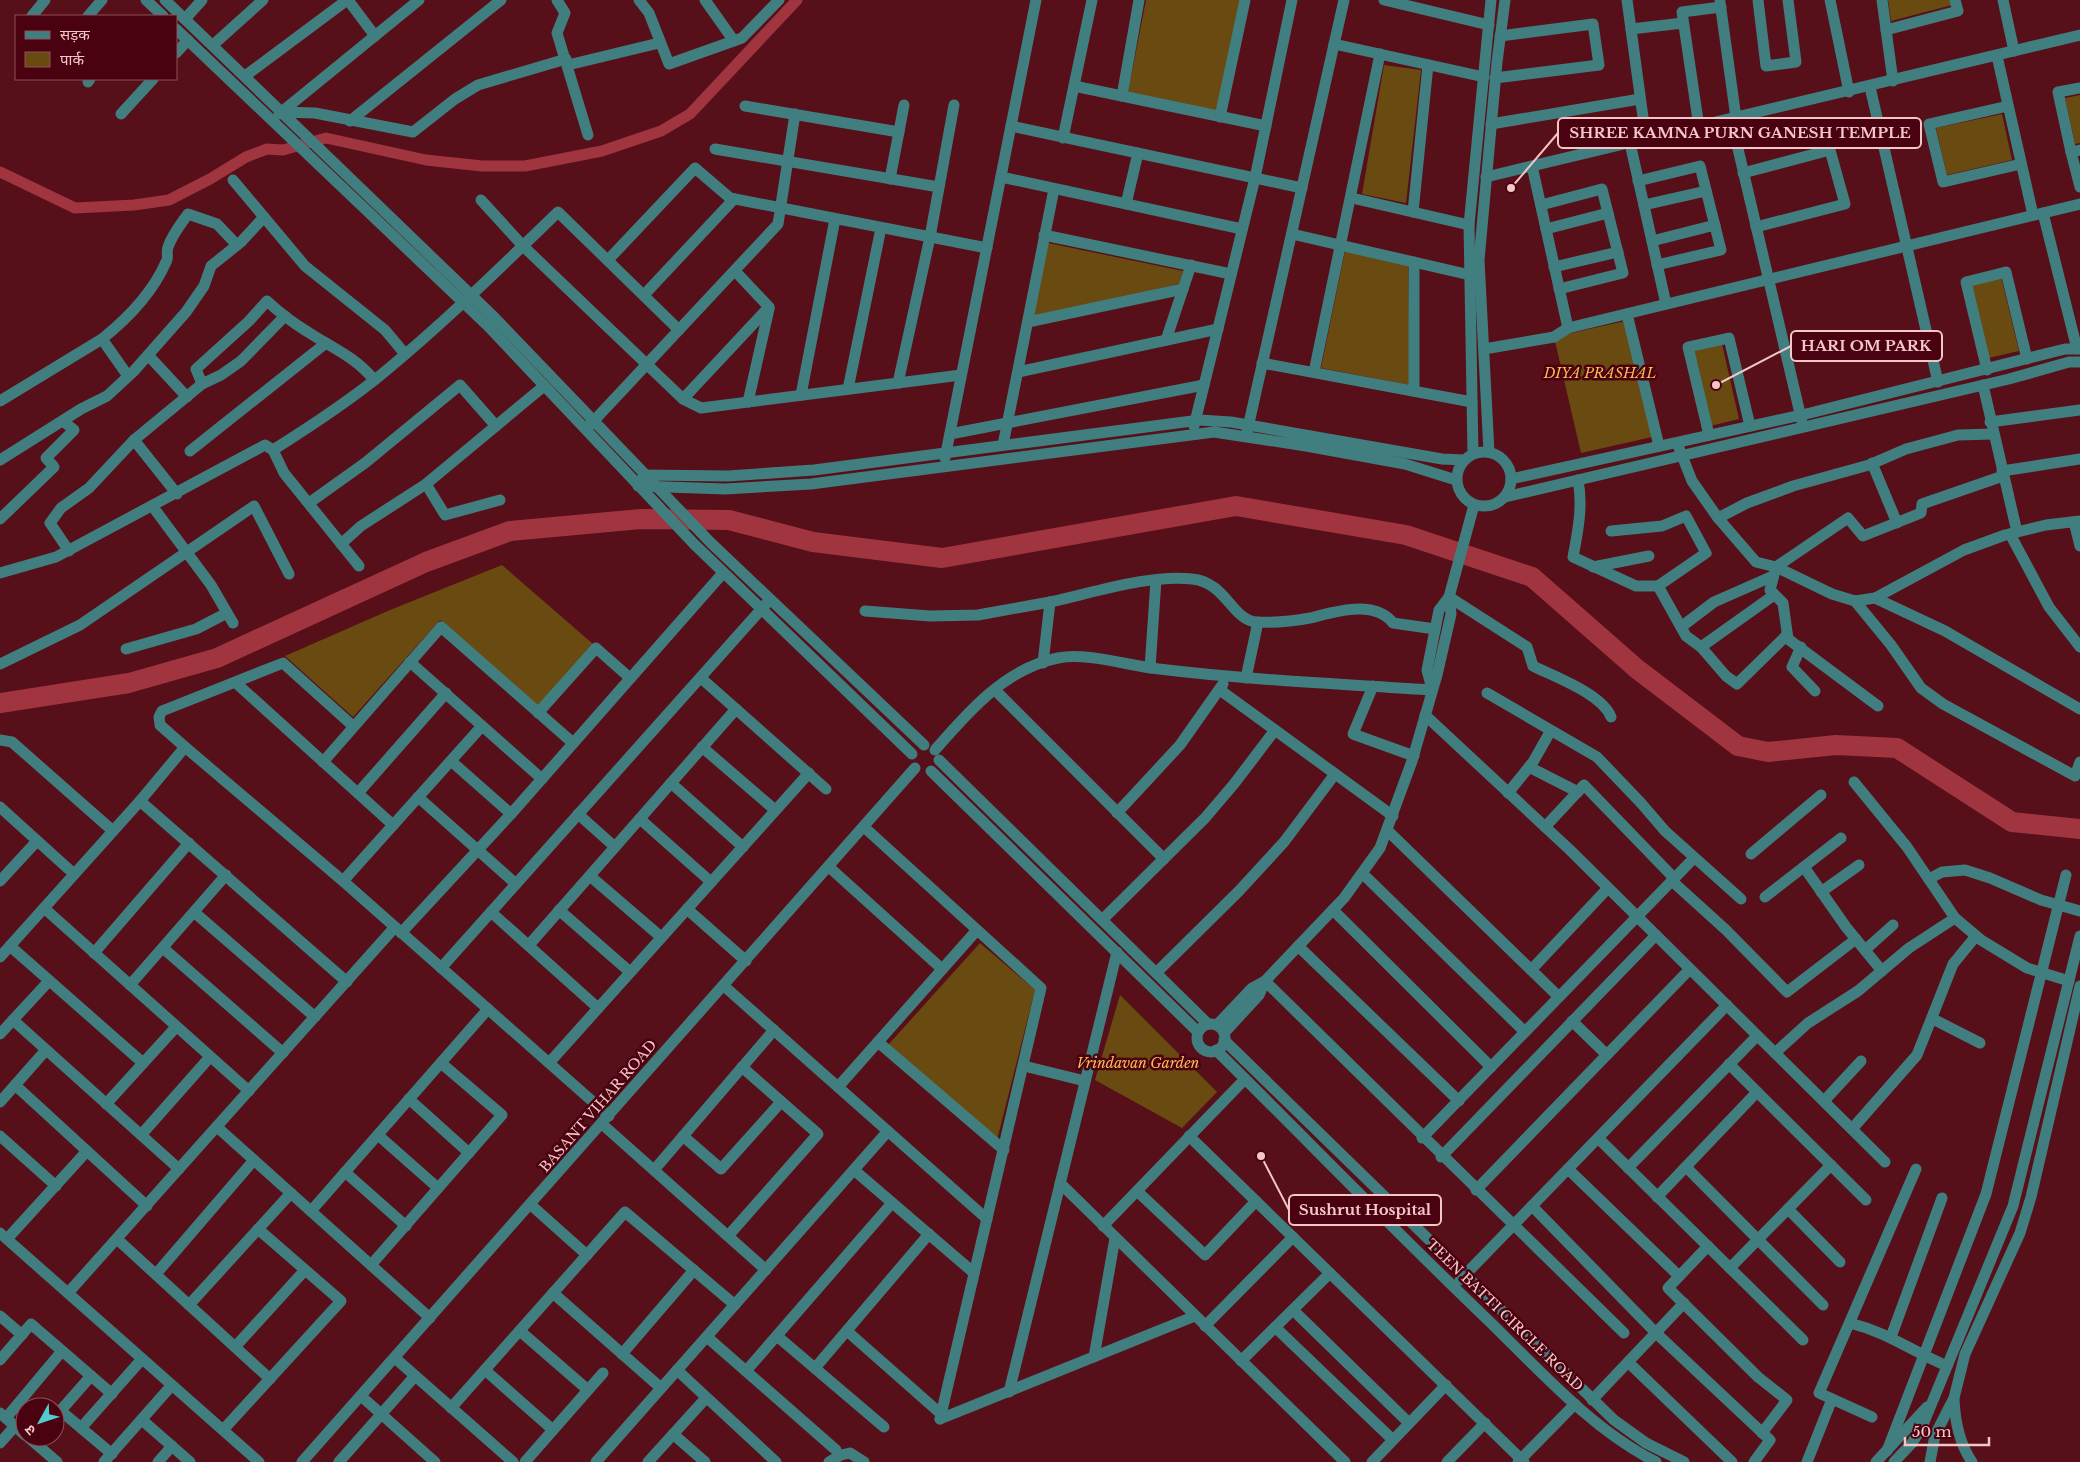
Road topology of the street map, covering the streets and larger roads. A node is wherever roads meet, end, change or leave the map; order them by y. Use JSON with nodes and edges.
{"nodes":[{"id":1,"x":46,"y":0,"type":"edge"},
{"id":2,"x":102,"y":0,"type":"edge"},
{"id":3,"x":166,"y":0,"type":"edge"},
{"id":4,"x":202,"y":0,"type":"edge"},
{"id":5,"x":263,"y":0,"type":"edge"},
{"id":6,"x":348,"y":0,"type":"edge"},
{"id":7,"x":420,"y":0,"type":"edge"},
{"id":8,"x":502,"y":0,"type":"edge"},
{"id":9,"x":557,"y":0,"type":"edge"},
{"id":10,"x":639,"y":0,"type":"edge"},
{"id":11,"x":705,"y":0,"type":"edge"},
{"id":12,"x":1036,"y":0,"type":"edge"},
{"id":13,"x":1092,"y":0,"type":"edge"},
{"id":14,"x":1140,"y":0,"type":"edge"},
{"id":15,"x":1245,"y":0,"type":"edge"},
{"id":16,"x":1292,"y":0,"type":"edge"},
{"id":17,"x":1344,"y":0,"type":"edge"},
{"id":18,"x":1384,"y":0,"type":"edge"},
{"id":19,"x":1491,"y":0,"type":"edge"},
{"id":20,"x":1504,"y":0,"type":"edge"},
{"id":21,"x":1627,"y":0,"type":"edge"},
{"id":22,"x":1758,"y":0,"type":"edge"},
{"id":23,"x":1788,"y":0,"type":"edge"},
{"id":24,"x":1830,"y":0,"type":"edge"},
{"id":25,"x":1882,"y":0,"type":"edge"},
{"id":26,"x":1955,"y":0,"type":"edge"},
{"id":27,"x":2003,"y":0,"type":"edge"},
{"id":28,"x":774,"y":2,"type":"edge"},
{"id":29,"x":1720,"y":4,"type":"edge"},
{"id":30,"x":149,"y":8,"type":"edge"},
{"id":31,"x":33,"y":15,"type":"edge"},
{"id":32,"x":89,"y":15,"type":"edge"},
{"id":33,"x":161,"y":15,"type":"edge"},
{"id":34,"x":185,"y":19,"type":"junction"},
{"id":35,"x":1683,"y":22,"type":"junction"},
{"id":36,"x":1489,"y":25,"type":"junction"},
{"id":37,"x":1631,"y":29,"type":"junction"},
{"id":38,"x":1886,"y":30,"type":"junction"},
{"id":39,"x":178,"y":31,"type":"edge"},
{"id":40,"x":2080,"y":35,"type":"edge"},
{"id":41,"x":375,"y":36,"type":"junction"},
{"id":42,"x":1500,"y":36,"type":"junction"},
{"id":43,"x":188,"y":40,"type":"junction"},
{"id":44,"x":734,"y":41,"type":"junction"},
{"id":45,"x":659,"y":42,"type":"junction"},
{"id":46,"x":1334,"y":44,"type":"junction"},
{"id":47,"x":213,"y":45,"type":"junction"},
{"id":48,"x":178,"y":51,"type":"edge"},
{"id":49,"x":2014,"y":51,"type":"junction"},
{"id":50,"x":1380,"y":54,"type":"junction"},
{"id":51,"x":1997,"y":56,"type":"junction"},
{"id":52,"x":567,"y":62,"type":"junction"},
{"id":53,"x":1428,"y":65,"type":"junction"},
{"id":54,"x":245,"y":76,"type":"junction"},
{"id":55,"x":1489,"y":78,"type":"junction"},
{"id":56,"x":152,"y":80,"type":"edge"},
{"id":57,"x":1893,"y":81,"type":"junction"},
{"id":58,"x":1074,"y":86,"type":"junction"},
{"id":59,"x":1870,"y":86,"type":"junction"},
{"id":60,"x":2080,"y":88,"type":"edge"},
{"id":61,"x":1849,"y":92,"type":"junction"},
{"id":62,"x":1122,"y":96,"type":"junction"},
{"id":63,"x":1640,"y":99,"type":"junction"},
{"id":64,"x":904,"y":105,"type":"dead end"},
{"id":65,"x":954,"y":105,"type":"dead end"},
{"id":66,"x":745,"y":106,"type":"dead end"},
{"id":67,"x":2008,"y":106,"type":"junction"},
{"id":68,"x":282,"y":112,"type":"junction"},
{"id":69,"x":121,"y":114,"type":"dead end"},
{"id":70,"x":795,"y":114,"type":"junction"},
{"id":71,"x":1220,"y":117,"type":"junction"},
{"id":72,"x":1734,"y":119,"type":"junction"},
{"id":73,"x":350,"y":121,"type":"junction"},
{"id":74,"x":275,"y":122,"type":"junction"},
{"id":75,"x":1491,"y":124,"type":"junction"},
{"id":76,"x":1011,"y":126,"type":"junction"},
{"id":77,"x":1266,"y":126,"type":"junction"},
{"id":78,"x":1699,"y":127,"type":"junction"},
{"id":79,"x":899,"y":132,"type":"junction"},
{"id":80,"x":588,"y":135,"type":"dead end"},
{"id":81,"x":1064,"y":138,"type":"junction"},
{"id":82,"x":1646,"y":139,"type":"junction"},
{"id":83,"x":1630,"y":143,"type":"junction"},
{"id":84,"x":715,"y":149,"type":"dead end"},
{"id":85,"x":2076,"y":151,"type":"edge"},
{"id":86,"x":1138,"y":153,"type":"junction"},
{"id":87,"x":788,"y":161,"type":"junction"},
{"id":88,"x":2021,"y":164,"type":"junction"},
{"id":89,"x":1532,"y":166,"type":"junction"},
{"id":90,"x":1743,"y":173,"type":"junction"},
{"id":91,"x":1486,"y":177,"type":"junction"},
{"id":92,"x":890,"y":178,"type":"junction"},
{"id":93,"x":1001,"y":178,"type":"junction"},
{"id":94,"x":1255,"y":178,"type":"junction"},
{"id":95,"x":233,"y":180,"type":"dead end"},
{"id":96,"x":1638,"y":181,"type":"junction"},
{"id":97,"x":939,"y":187,"type":"junction"},
{"id":98,"x":2080,"y":187,"type":"edge"},
{"id":99,"x":1302,"y":188,"type":"junction"},
{"id":100,"x":1054,"y":189,"type":"junction"},
{"id":101,"x":1706,"y":191,"type":"junction"},
{"id":102,"x":1352,"y":198,"type":"junction"},
{"id":103,"x":734,"y":199,"type":"junction"},
{"id":104,"x":481,"y":200,"type":"dead end"},
{"id":105,"x":1126,"y":204,"type":"junction"},
{"id":106,"x":2080,"y":204,"type":"edge"},
{"id":107,"x":1541,"y":205,"type":"junction"},
{"id":108,"x":1644,"y":205,"type":"junction"},
{"id":109,"x":780,"y":208,"type":"junction"},
{"id":110,"x":1413,"y":212,"type":"junction"},
{"id":111,"x":1608,"y":213,"type":"junction"},
{"id":112,"x":2038,"y":214,"type":"junction"},
{"id":113,"x":264,"y":216,"type":"junction"},
{"id":114,"x":835,"y":219,"type":"junction"},
{"id":115,"x":1469,"y":225,"type":"junction"},
{"id":116,"x":1715,"y":225,"type":"junction"},
{"id":117,"x":881,"y":228,"type":"junction"},
{"id":118,"x":1756,"y":228,"type":"junction"},
{"id":119,"x":1242,"y":229,"type":"junction"},
{"id":120,"x":1546,"y":229,"type":"junction"},
{"id":121,"x":1292,"y":234,"type":"junction"},
{"id":122,"x":1044,"y":236,"type":"junction"},
{"id":123,"x":930,"y":237,"type":"junction"},
{"id":124,"x":1652,"y":241,"type":"junction"},
{"id":125,"x":237,"y":245,"type":"junction"},
{"id":126,"x":1341,"y":245,"type":"junction"},
{"id":127,"x":522,"y":246,"type":"junction"},
{"id":128,"x":1906,"y":246,"type":"junction"},
{"id":129,"x":986,"y":248,"type":"junction"},
{"id":130,"x":1618,"y":252,"type":"junction"},
{"id":131,"x":608,"y":260,"type":"junction"},
{"id":132,"x":1414,"y":262,"type":"junction"},
{"id":133,"x":1191,"y":266,"type":"junction"},
{"id":134,"x":1657,"y":266,"type":"junction"},
{"id":135,"x":1554,"y":267,"type":"junction"},
{"id":136,"x":735,"y":271,"type":"junction"},
{"id":137,"x":1232,"y":274,"type":"junction"},
{"id":138,"x":1470,"y":275,"type":"junction"},
{"id":139,"x":1768,"y":279,"type":"junction"},
{"id":140,"x":1183,"y":289,"type":"junction"},
{"id":141,"x":1559,"y":289,"type":"junction"},
{"id":142,"x":644,"y":295,"type":"junction"},
{"id":143,"x":468,"y":299,"type":"junction"},
{"id":144,"x":1666,"y":304,"type":"junction"},
{"id":145,"x":769,"y":308,"type":"junction"},
{"id":146,"x":1627,"y":314,"type":"junction"},
{"id":147,"x":285,"y":316,"type":"junction"},
{"id":148,"x":1028,"y":322,"type":"junction"},
{"id":149,"x":1568,"y":328,"type":"junction"},
{"id":150,"x":1218,"y":329,"type":"junction"},
{"id":151,"x":679,"y":330,"type":"junction"},
{"id":152,"x":102,"y":338,"type":"junction"},
{"id":153,"x":1166,"y":340,"type":"junction"},
{"id":154,"x":326,"y":343,"type":"junction"},
{"id":155,"x":1484,"y":349,"type":"junction"},
{"id":156,"x":2079,"y":349,"type":"edge"},
{"id":157,"x":406,"y":354,"type":"junction"},
{"id":158,"x":148,"y":355,"type":"junction"},
{"id":159,"x":2027,"y":359,"type":"junction"},
{"id":160,"x":2080,"y":362,"type":"edge"},
{"id":161,"x":1262,"y":363,"type":"junction"},
{"id":162,"x":648,"y":364,"type":"junction"},
{"id":163,"x":1987,"y":370,"type":"junction"},
{"id":164,"x":1018,"y":372,"type":"junction"},
{"id":165,"x":1314,"y":372,"type":"junction"},
{"id":166,"x":961,"y":375,"type":"junction"},
{"id":167,"x":128,"y":376,"type":"junction"},
{"id":168,"x":374,"y":380,"type":"junction"},
{"id":169,"x":1938,"y":382,"type":"junction"},
{"id":170,"x":898,"y":383,"type":"junction"},
{"id":171,"x":202,"y":384,"type":"junction"},
{"id":172,"x":1204,"y":385,"type":"junction"},
{"id":173,"x":1982,"y":385,"type":"junction"},
{"id":174,"x":544,"y":386,"type":"junction"},
{"id":175,"x":848,"y":389,"type":"junction"},
{"id":176,"x":1414,"y":391,"type":"junction"},
{"id":177,"x":800,"y":395,"type":"junction"},
{"id":178,"x":187,"y":397,"type":"junction"},
{"id":179,"x":683,"y":400,"type":"junction"},
{"id":180,"x":0,"y":401,"type":"edge"},
{"id":181,"x":748,"y":402,"type":"junction"},
{"id":182,"x":1472,"y":402,"type":"junction"},
{"id":183,"x":2080,"y":410,"type":"edge"},
{"id":184,"x":1800,"y":415,"type":"junction"},
{"id":185,"x":63,"y":420,"type":"junction"},
{"id":186,"x":594,"y":421,"type":"junction"},
{"id":187,"x":1195,"y":421,"type":"junction"},
{"id":188,"x":1990,"y":422,"type":"junction"},
{"id":189,"x":1007,"y":424,"type":"junction"},
{"id":190,"x":1248,"y":425,"type":"junction"},
{"id":191,"x":496,"y":426,"type":"junction"},
{"id":192,"x":1750,"y":426,"type":"junction"},
{"id":193,"x":1803,"y":427,"type":"junction"},
{"id":194,"x":585,"y":430,"type":"junction"},
{"id":195,"x":950,"y":434,"type":"junction"},
{"id":196,"x":1993,"y":434,"type":"junction"},
{"id":197,"x":1709,"y":435,"type":"junction"},
{"id":198,"x":1192,"y":436,"type":"junction"},
{"id":199,"x":1246,"y":437,"type":"junction"},
{"id":200,"x":134,"y":440,"type":"junction"},
{"id":201,"x":1678,"y":442,"type":"junction"},
{"id":202,"x":1003,"y":445,"type":"junction"},
{"id":203,"x":1659,"y":446,"type":"junction"},
{"id":204,"x":273,"y":450,"type":"junction"},
{"id":205,"x":190,"y":451,"type":"dead end"},
{"id":206,"x":946,"y":452,"type":"junction"},
{"id":207,"x":1489,"y":452,"type":"junction"},
{"id":208,"x":1682,"y":456,"type":"junction"},
{"id":209,"x":1468,"y":457,"type":"junction"},
{"id":210,"x":2080,"y":459,"type":"edge"},
{"id":211,"x":0,"y":460,"type":"edge"},
{"id":212,"x":1872,"y":463,"type":"junction"},
{"id":213,"x":943,"y":467,"type":"junction"},
{"id":214,"x":2003,"y":474,"type":"junction"},
{"id":215,"x":644,"y":475,"type":"junction"},
{"id":216,"x":1511,"y":479,"type":"junction"},
{"id":217,"x":1456,"y":480,"type":"junction"},
{"id":218,"x":1578,"y":480,"type":"junction"},
{"id":219,"x":426,"y":484,"type":"junction"},
{"id":220,"x":638,"y":486,"type":"junction"},
{"id":221,"x":657,"y":488,"type":"junction"},
{"id":222,"x":177,"y":494,"type":"junction"},
{"id":223,"x":1504,"y":497,"type":"junction"},
{"id":224,"x":500,"y":500,"type":"dead end"},
{"id":225,"x":309,"y":503,"type":"junction"},
{"id":226,"x":1474,"y":505,"type":"junction"},
{"id":227,"x":153,"y":507,"type":"junction"},
{"id":228,"x":0,"y":518,"type":"edge"},
{"id":229,"x":1718,"y":518,"type":"junction"},
{"id":230,"x":2077,"y":522,"type":"edge"},
{"id":231,"x":1897,"y":523,"type":"junction"},
{"id":232,"x":1610,"y":531,"type":"dead end"},
{"id":233,"x":2013,"y":533,"type":"junction"},
{"id":234,"x":342,"y":544,"type":"junction"},
{"id":235,"x":2080,"y":546,"type":"edge"},
{"id":236,"x":69,"y":551,"type":"junction"},
{"id":237,"x":187,"y":553,"type":"junction"},
{"id":238,"x":1649,"y":556,"type":"dead end"},
{"id":239,"x":359,"y":566,"type":"dead end"},
{"id":240,"x":1593,"y":567,"type":"junction"},
{"id":241,"x":1774,"y":571,"type":"junction"},
{"id":242,"x":0,"y":573,"type":"edge"},
{"id":243,"x":723,"y":573,"type":"junction"},
{"id":244,"x":289,"y":574,"type":"dead end"},
{"id":245,"x":1156,"y":580,"type":"junction"},
{"id":246,"x":1658,"y":586,"type":"junction"},
{"id":247,"x":1774,"y":595,"type":"junction"},
{"id":248,"x":1449,"y":597,"type":"junction"},
{"id":249,"x":1875,"y":598,"type":"junction"},
{"id":250,"x":771,"y":599,"type":"junction"},
{"id":251,"x":1855,"y":601,"type":"junction"},
{"id":252,"x":1050,"y":602,"type":"junction"},
{"id":253,"x":761,"y":610,"type":"junction"},
{"id":254,"x":865,"y":611,"type":"dead end"},
{"id":255,"x":1258,"y":622,"type":"junction"},
{"id":256,"x":1681,"y":627,"type":"junction"},
{"id":257,"x":1435,"y":629,"type":"junction"},
{"id":258,"x":1787,"y":636,"type":"junction"},
{"id":259,"x":1700,"y":647,"type":"junction"},
{"id":260,"x":1801,"y":647,"type":"junction"},
{"id":261,"x":2080,"y":647,"type":"edge"},
{"id":262,"x":126,"y":649,"type":"dead end"},
{"id":263,"x":410,"y":662,"type":"junction"},
{"id":264,"x":1043,"y":663,"type":"junction"},
{"id":265,"x":0,"y":664,"type":"edge"},
{"id":266,"x":1150,"y":668,"type":"junction"},
{"id":267,"x":1228,"y":676,"type":"junction"},
{"id":268,"x":630,"y":678,"type":"junction"},
{"id":269,"x":701,"y":678,"type":"junction"},
{"id":270,"x":1246,"y":678,"type":"junction"},
{"id":271,"x":236,"y":683,"type":"junction"},
{"id":272,"x":1373,"y":686,"type":"junction"},
{"id":273,"x":995,"y":690,"type":"junction"},
{"id":274,"x":1220,"y":690,"type":"junction"},
{"id":275,"x":1432,"y":690,"type":"junction"},
{"id":276,"x":1815,"y":692,"type":"dead end"},
{"id":277,"x":446,"y":694,"type":"junction"},
{"id":278,"x":1487,"y":694,"type":"dead end"},
{"id":279,"x":1878,"y":706,"type":"dead end"},
{"id":280,"x":736,"y":709,"type":"junction"},
{"id":281,"x":2080,"y":709,"type":"edge"},
{"id":282,"x":538,"y":713,"type":"junction"},
{"id":283,"x":1425,"y":715,"type":"junction"},
{"id":284,"x":1611,"y":717,"type":"dead end"},
{"id":285,"x":354,"y":726,"type":"junction"},
{"id":286,"x":482,"y":726,"type":"junction"},
{"id":287,"x":1275,"y":730,"type":"junction"},
{"id":288,"x":1550,"y":732,"type":"junction"},
{"id":289,"x":0,"y":740,"type":"edge"},
{"id":290,"x":573,"y":743,"type":"junction"},
{"id":291,"x":924,"y":745,"type":"junction"},
{"id":292,"x":185,"y":746,"type":"junction"},
{"id":293,"x":702,"y":747,"type":"junction"},
{"id":294,"x":912,"y":754,"type":"junction"},
{"id":295,"x":937,"y":755,"type":"junction"},
{"id":296,"x":1414,"y":756,"type":"junction"},
{"id":297,"x":450,"y":761,"type":"junction"},
{"id":298,"x":323,"y":762,"type":"junction"},
{"id":299,"x":2080,"y":762,"type":"edge"},
{"id":300,"x":915,"y":768,"type":"junction"},
{"id":301,"x":1529,"y":768,"type":"junction"},
{"id":302,"x":931,"y":771,"type":"junction"},
{"id":303,"x":808,"y":773,"type":"junction"},
{"id":304,"x":1335,"y":774,"type":"junction"},
{"id":305,"x":542,"y":778,"type":"junction"},
{"id":306,"x":1854,"y":782,"type":"dead end"},
{"id":307,"x":671,"y":783,"type":"junction"},
{"id":308,"x":826,"y":789,"type":"dead end"},
{"id":309,"x":1508,"y":792,"type":"junction"},
{"id":310,"x":1578,"y":792,"type":"junction"},
{"id":311,"x":358,"y":794,"type":"junction"},
{"id":312,"x":1821,"y":795,"type":"dead end"},
{"id":313,"x":418,"y":797,"type":"junction"},
{"id":314,"x":140,"y":800,"type":"junction"},
{"id":315,"x":0,"y":807,"type":"edge"},
{"id":316,"x":775,"y":810,"type":"junction"},
{"id":317,"x":1118,"y":813,"type":"junction"},
{"id":318,"x":511,"y":814,"type":"junction"},
{"id":319,"x":578,"y":814,"type":"junction"},
{"id":320,"x":1393,"y":816,"type":"junction"},
{"id":321,"x":640,"y":819,"type":"junction"},
{"id":322,"x":393,"y":825,"type":"junction"},
{"id":323,"x":864,"y":827,"type":"junction"},
{"id":324,"x":1546,"y":827,"type":"junction"},
{"id":325,"x":1388,"y":830,"type":"junction"},
{"id":326,"x":113,"y":831,"type":"junction"},
{"id":327,"x":1841,"y":838,"type":"dead end"},
{"id":328,"x":37,"y":841,"type":"junction"},
{"id":329,"x":188,"y":843,"type":"junction"},
{"id":330,"x":615,"y":847,"type":"junction"},
{"id":331,"x":743,"y":847,"type":"junction"},
{"id":332,"x":477,"y":849,"type":"junction"},
{"id":333,"x":1751,"y":854,"type":"dead end"},
{"id":334,"x":1694,"y":858,"type":"junction"},
{"id":335,"x":1164,"y":859,"type":"junction"},
{"id":336,"x":1859,"y":864,"type":"dead end"},
{"id":337,"x":829,"y":867,"type":"junction"},
{"id":338,"x":1804,"y":867,"type":"junction"},
{"id":339,"x":1362,"y":873,"type":"junction"},
{"id":340,"x":74,"y":874,"type":"junction"},
{"id":341,"x":226,"y":875,"type":"junction"},
{"id":342,"x":590,"y":876,"type":"junction"},
{"id":343,"x":2066,"y":876,"type":"dead end"},
{"id":344,"x":1,"y":877,"type":"edge"},
{"id":345,"x":1929,"y":879,"type":"junction"},
{"id":346,"x":1673,"y":880,"type":"junction"},
{"id":347,"x":343,"y":881,"type":"junction"},
{"id":348,"x":711,"y":882,"type":"junction"},
{"id":349,"x":516,"y":884,"type":"junction"},
{"id":350,"x":1608,"y":888,"type":"junction"},
{"id":351,"x":1820,"y":892,"type":"junction"},
{"id":352,"x":1766,"y":897,"type":"dead end"},
{"id":353,"x":1741,"y":899,"type":"dead end"},
{"id":354,"x":2059,"y":905,"type":"junction"},
{"id":355,"x":44,"y":908,"type":"junction"},
{"id":356,"x":687,"y":909,"type":"junction"},
{"id":357,"x":560,"y":910,"type":"junction"},
{"id":358,"x":1333,"y":910,"type":"junction"},
{"id":359,"x":2080,"y":911,"type":"edge"},
{"id":360,"x":194,"y":912,"type":"junction"},
{"id":361,"x":491,"y":912,"type":"junction"},
{"id":362,"x":1637,"y":917,"type":"junction"},
{"id":363,"x":1955,"y":918,"type":"junction"},
{"id":364,"x":1102,"y":920,"type":"junction"},
{"id":365,"x":1893,"y":925,"type":"dead end"},
{"id":366,"x":398,"y":930,"type":"junction"},
{"id":367,"x":977,"y":930,"type":"junction"},
{"id":368,"x":1656,"y":935,"type":"junction"},
{"id":369,"x":1976,"y":936,"type":"junction"},
{"id":370,"x":2080,"y":936,"type":"edge"},
{"id":371,"x":662,"y":937,"type":"junction"},
{"id":372,"x":1856,"y":939,"type":"junction"},
{"id":373,"x":529,"y":945,"type":"junction"},
{"id":374,"x":10,"y":946,"type":"junction"},
{"id":375,"x":1298,"y":946,"type":"junction"},
{"id":376,"x":163,"y":948,"type":"junction"},
{"id":377,"x":1865,"y":950,"type":"junction"},
{"id":378,"x":1117,"y":952,"type":"junction"},
{"id":379,"x":94,"y":953,"type":"junction"},
{"id":380,"x":0,"y":957,"type":"edge"},
{"id":381,"x":746,"y":961,"type":"junction"},
{"id":382,"x":441,"y":968,"type":"junction"},
{"id":383,"x":1690,"y":969,"type":"junction"},
{"id":384,"x":942,"y":970,"type":"junction"},
{"id":385,"x":1531,"y":970,"type":"junction"},
{"id":386,"x":1882,"y":971,"type":"junction"},
{"id":387,"x":630,"y":972,"type":"junction"},
{"id":388,"x":1156,"y":973,"type":"junction"},
{"id":389,"x":2043,"y":973,"type":"junction"},
{"id":390,"x":49,"y":980,"type":"junction"},
{"id":391,"x":1264,"y":981,"type":"junction"},
{"id":392,"x":2069,"y":981,"type":"junction"},
{"id":393,"x":347,"y":982,"type":"junction"},
{"id":394,"x":130,"y":985,"type":"junction"},
{"id":395,"x":724,"y":986,"type":"junction"},
{"id":396,"x":2080,"y":986,"type":"edge"},
{"id":397,"x":1559,"y":997,"type":"junction"},
{"id":398,"x":1727,"y":1006,"type":"junction"},
{"id":399,"x":598,"y":1008,"type":"junction"},
{"id":400,"x":488,"y":1009,"type":"junction"},
{"id":401,"x":315,"y":1017,"type":"junction"},
{"id":402,"x":1933,"y":1019,"type":"junction"},
{"id":403,"x":13,"y":1020,"type":"junction"},
{"id":404,"x":1572,"y":1022,"type":"junction"},
{"id":405,"x":176,"y":1027,"type":"junction"},
{"id":406,"x":774,"y":1030,"type":"junction"},
{"id":407,"x":1218,"y":1031,"type":"junction"},
{"id":408,"x":1198,"y":1032,"type":"junction"},
{"id":409,"x":1525,"y":1032,"type":"junction"},
{"id":410,"x":0,"y":1034,"type":"edge"},
{"id":411,"x":1757,"y":1036,"type":"junction"},
{"id":412,"x":878,"y":1042,"type":"junction"},
{"id":413,"x":1980,"y":1042,"type":"dead end"},
{"id":414,"x":46,"y":1050,"type":"junction"},
{"id":415,"x":1216,"y":1050,"type":"junction"},
{"id":416,"x":283,"y":1053,"type":"junction"},
{"id":417,"x":1775,"y":1053,"type":"junction"},
{"id":418,"x":1608,"y":1055,"type":"junction"},
{"id":419,"x":210,"y":1057,"type":"junction"},
{"id":420,"x":1861,"y":1061,"type":"dead end"},
{"id":421,"x":549,"y":1062,"type":"junction"},
{"id":422,"x":143,"y":1063,"type":"junction"},
{"id":423,"x":441,"y":1063,"type":"junction"},
{"id":424,"x":1729,"y":1064,"type":"junction"},
{"id":425,"x":1024,"y":1066,"type":"junction"},
{"id":426,"x":1491,"y":1067,"type":"junction"},
{"id":427,"x":742,"y":1068,"type":"junction"},
{"id":428,"x":1245,"y":1079,"type":"junction"},
{"id":429,"x":1085,"y":1081,"type":"junction"},
{"id":430,"x":15,"y":1086,"type":"junction"},
{"id":431,"x":838,"y":1087,"type":"junction"},
{"id":432,"x":249,"y":1091,"type":"junction"},
{"id":433,"x":1758,"y":1092,"type":"junction"},
{"id":434,"x":409,"y":1100,"type":"junction"},
{"id":435,"x":1459,"y":1101,"type":"junction"},
{"id":436,"x":1824,"y":1101,"type":"junction"},
{"id":437,"x":0,"y":1102,"type":"edge"},
{"id":438,"x":782,"y":1102,"type":"junction"},
{"id":439,"x":106,"y":1104,"type":"junction"},
{"id":440,"x":606,"y":1120,"type":"junction"},
{"id":441,"x":217,"y":1127,"type":"junction"},
{"id":442,"x":1852,"y":1129,"type":"junction"},
{"id":443,"x":888,"y":1131,"type":"junction"},
{"id":444,"x":141,"y":1135,"type":"junction"},
{"id":445,"x":378,"y":1135,"type":"junction"},
{"id":446,"x":0,"y":1136,"type":"edge"},
{"id":447,"x":684,"y":1136,"type":"junction"},
{"id":448,"x":1190,"y":1136,"type":"junction"},
{"id":449,"x":1422,"y":1138,"type":"junction"},
{"id":450,"x":1598,"y":1138,"type":"junction"},
{"id":451,"x":1004,"y":1150,"type":"junction"},
{"id":452,"x":87,"y":1151,"type":"junction"},
{"id":453,"x":469,"y":1153,"type":"junction"},
{"id":454,"x":1442,"y":1157,"type":"junction"},
{"id":455,"x":254,"y":1160,"type":"junction"},
{"id":456,"x":1885,"y":1162,"type":"dead end"},
{"id":457,"x":1831,"y":1165,"type":"junction"},
{"id":458,"x":1686,"y":1167,"type":"junction"},
{"id":459,"x":1628,"y":1168,"type":"junction"},
{"id":460,"x":1916,"y":1168,"type":"dead end"},
{"id":461,"x":179,"y":1169,"type":"junction"},
{"id":462,"x":1568,"y":1169,"type":"junction"},
{"id":463,"x":654,"y":1170,"type":"junction"},
{"id":464,"x":854,"y":1170,"type":"junction"},
{"id":465,"x":345,"y":1172,"type":"junction"},
{"id":466,"x":1060,"y":1183,"type":"junction"},
{"id":467,"x":56,"y":1186,"type":"junction"},
{"id":468,"x":438,"y":1188,"type":"junction"},
{"id":469,"x":1476,"y":1190,"type":"junction"},
{"id":470,"x":1137,"y":1191,"type":"junction"},
{"id":471,"x":291,"y":1193,"type":"junction"},
{"id":472,"x":1657,"y":1197,"type":"junction"},
{"id":473,"x":1942,"y":1198,"type":"dead end"},
{"id":474,"x":1866,"y":1200,"type":"dead end"},
{"id":475,"x":1256,"y":1201,"type":"junction"},
{"id":476,"x":892,"y":1203,"type":"junction"},
{"id":477,"x":531,"y":1205,"type":"junction"},
{"id":478,"x":147,"y":1206,"type":"junction"},
{"id":479,"x":1532,"y":1206,"type":"junction"},
{"id":480,"x":1788,"y":1209,"type":"junction"},
{"id":481,"x":311,"y":1211,"type":"junction"},
{"id":482,"x":987,"y":1219,"type":"junction"},
{"id":483,"x":406,"y":1226,"type":"junction"},
{"id":484,"x":1103,"y":1226,"type":"junction"},
{"id":485,"x":1513,"y":1226,"type":"junction"},
{"id":486,"x":258,"y":1229,"type":"junction"},
{"id":487,"x":929,"y":1234,"type":"junction"},
{"id":488,"x":4,"y":1236,"type":"edge"},
{"id":489,"x":728,"y":1236,"type":"junction"},
{"id":490,"x":1293,"y":1237,"type":"junction"},
{"id":491,"x":118,"y":1238,"type":"junction"},
{"id":492,"x":1115,"y":1238,"type":"junction"},
{"id":493,"x":1758,"y":1239,"type":"junction"},
{"id":494,"x":1708,"y":1246,"type":"junction"},
{"id":495,"x":587,"y":1255,"type":"junction"},
{"id":496,"x":1840,"y":1262,"type":"dead end"},
{"id":497,"x":371,"y":1265,"type":"junction"},
{"id":498,"x":1730,"y":1268,"type":"junction"},
{"id":499,"x":305,"y":1270,"type":"junction"},
{"id":500,"x":694,"y":1270,"type":"junction"},
{"id":501,"x":766,"y":1270,"type":"junction"},
{"id":502,"x":974,"y":1273,"type":"junction"},
{"id":503,"x":1330,"y":1273,"type":"junction"},
{"id":504,"x":156,"y":1274,"type":"junction"},
{"id":505,"x":1465,"y":1275,"type":"junction"},
{"id":506,"x":1679,"y":1276,"type":"junction"},
{"id":507,"x":1453,"y":1287,"type":"junction"},
{"id":508,"x":68,"y":1293,"type":"junction"},
{"id":509,"x":553,"y":1294,"type":"junction"},
{"id":510,"x":1684,"y":1303,"type":"junction"},
{"id":511,"x":189,"y":1305,"type":"junction"},
{"id":512,"x":735,"y":1305,"type":"junction"},
{"id":513,"x":1823,"y":1305,"type":"dead end"},
{"id":514,"x":1293,"y":1310,"type":"junction"},
{"id":515,"x":0,"y":1316,"type":"edge"},
{"id":516,"x":1195,"y":1316,"type":"junction"},
{"id":517,"x":430,"y":1318,"type":"junction"},
{"id":518,"x":1850,"y":1323,"type":"junction"},
{"id":519,"x":1205,"y":1326,"type":"junction"},
{"id":520,"x":1275,"y":1328,"type":"junction"},
{"id":521,"x":520,"y":1331,"type":"junction"},
{"id":522,"x":847,"y":1331,"type":"junction"},
{"id":523,"x":1624,"y":1333,"type":"dead end"},
{"id":524,"x":1656,"y":1333,"type":"junction"},
{"id":525,"x":22,"y":1335,"type":"junction"},
{"id":526,"x":777,"y":1336,"type":"junction"},
{"id":527,"x":706,"y":1337,"type":"junction"},
{"id":528,"x":1891,"y":1337,"type":"junction"},
{"id":529,"x":1802,"y":1340,"type":"dead end"},
{"id":530,"x":235,"y":1347,"type":"junction"},
{"id":531,"x":62,"y":1351,"type":"junction"},
{"id":532,"x":622,"y":1354,"type":"junction"},
{"id":533,"x":1094,"y":1357,"type":"junction"},
{"id":534,"x":1924,"y":1357,"type":"junction"},
{"id":535,"x":395,"y":1358,"type":"junction"},
{"id":536,"x":142,"y":1359,"type":"junction"},
{"id":537,"x":0,"y":1360,"type":"edge"},
{"id":538,"x":1241,"y":1361,"type":"junction"},
{"id":539,"x":1628,"y":1362,"type":"junction"},
{"id":540,"x":1947,"y":1366,"type":"junction"},
{"id":541,"x":815,"y":1368,"type":"junction"},
{"id":542,"x":485,"y":1370,"type":"junction"},
{"id":543,"x":677,"y":1370,"type":"junction"},
{"id":544,"x":746,"y":1371,"type":"junction"},
{"id":545,"x":603,"y":1373,"type":"dead end"},
{"id":546,"x":91,"y":1376,"type":"junction"},
{"id":547,"x":415,"y":1376,"type":"junction"},
{"id":548,"x":270,"y":1379,"type":"junction"},
{"id":549,"x":172,"y":1385,"type":"junction"},
{"id":550,"x":1446,"y":1385,"type":"junction"},
{"id":551,"x":662,"y":1388,"type":"junction"},
{"id":552,"x":588,"y":1390,"type":"junction"},
{"id":553,"x":1009,"y":1392,"type":"junction"},
{"id":554,"x":112,"y":1394,"type":"junction"},
{"id":555,"x":361,"y":1396,"type":"junction"},
{"id":556,"x":706,"y":1398,"type":"junction"},
{"id":557,"x":1954,"y":1398,"type":"junction"},
{"id":558,"x":1832,"y":1399,"type":"junction"},
{"id":559,"x":1592,"y":1400,"type":"junction"},
{"id":560,"x":1933,"y":1400,"type":"junction"},
{"id":561,"x":1575,"y":1404,"type":"junction"},
{"id":562,"x":65,"y":1406,"type":"edge"},
{"id":563,"x":451,"y":1408,"type":"junction"},
{"id":564,"x":382,"y":1414,"type":"junction"},
{"id":565,"x":941,"y":1414,"type":"junction"},
{"id":566,"x":3,"y":1416,"type":"edge"},
{"id":567,"x":1872,"y":1417,"type":"dead end"},
{"id":568,"x":65,"y":1418,"type":"edge"},
{"id":569,"x":142,"y":1420,"type":"junction"},
{"id":570,"x":1409,"y":1423,"type":"junction"},
{"id":571,"x":1485,"y":1423,"type":"junction"},
{"id":572,"x":15,"y":1426,"type":"joint"},
{"id":573,"x":884,"y":1427,"type":"dead end"},
{"id":574,"x":81,"y":1428,"type":"junction"},
{"id":575,"x":223,"y":1430,"type":"junction"},
{"id":576,"x":553,"y":1430,"type":"junction"},
{"id":577,"x":1762,"y":1433,"type":"junction"},
{"id":578,"x":673,"y":1434,"type":"junction"},
{"id":579,"x":1393,"y":1440,"type":"junction"},
{"id":580,"x":0,"y":1443,"type":"edge"},
{"id":581,"x":172,"y":1446,"type":"junction"},
{"id":582,"x":41,"y":1447,"type":"edge"},
{"id":583,"x":1654,"y":1447,"type":"junction"},
{"id":584,"x":836,"y":1450,"type":"dead end"},
{"id":585,"x":1887,"y":1451,"type":"junction"},
{"id":586,"x":108,"y":1458,"type":"edge"},
{"id":587,"x":422,"y":1458,"type":"edge"},
{"id":588,"x":656,"y":1459,"type":"edge"},
{"id":589,"x":1521,"y":1461,"type":"edge"},
{"id":590,"x":57,"y":1462,"type":"edge"},
{"id":591,"x":158,"y":1462,"type":"edge"},
{"id":592,"x":190,"y":1462,"type":"edge"},
{"id":593,"x":259,"y":1462,"type":"edge"},
{"id":594,"x":302,"y":1462,"type":"edge"},
{"id":595,"x":339,"y":1462,"type":"edge"},
{"id":596,"x":435,"y":1462,"type":"edge"},
{"id":597,"x":513,"y":1462,"type":"edge"},
{"id":598,"x":525,"y":1462,"type":"edge"},
{"id":599,"x":596,"y":1462,"type":"edge"},
{"id":600,"x":705,"y":1462,"type":"edge"},
{"id":601,"x":776,"y":1462,"type":"edge"},
{"id":602,"x":829,"y":1462,"type":"edge"},
{"id":603,"x":864,"y":1462,"type":"edge"},
{"id":604,"x":1345,"y":1462,"type":"edge"},
{"id":605,"x":1372,"y":1462,"type":"edge"},
{"id":606,"x":1447,"y":1462,"type":"edge"},
{"id":607,"x":1656,"y":1462,"type":"edge"},
{"id":608,"x":1684,"y":1462,"type":"edge"},
{"id":609,"x":1732,"y":1462,"type":"edge"},
{"id":610,"x":1754,"y":1462,"type":"edge"},
{"id":611,"x":1807,"y":1462,"type":"edge"},
{"id":612,"x":1876,"y":1462,"type":"edge"},
{"id":613,"x":1894,"y":1462,"type":"edge"},
{"id":614,"x":1930,"y":1462,"type":"edge"},
{"id":615,"x":1972,"y":1462,"type":"edge"}],
"edges":[{"from":1,"to":31,"type":"street"},
{"from":2,"to":32,"type":"street"},
{"from":3,"to":34,"type":"street"},
{"from":4,"to":34,"type":"street"},
{"from":5,"to":47,"type":"street"},
{"from":6,"to":41,"type":"street"},
{"from":6,"to":54,"type":"street"},
{"from":7,"to":41,"type":"street"},
{"from":8,"to":73,"type":"street"},
{"from":9,"to":52,"type":"street"},
{"from":10,"to":45,"type":"street"},
{"from":11,"to":44,"type":"street"},
{"from":12,"to":76,"type":"street"},
{"from":13,"to":58,"type":"street"},
{"from":14,"to":62,"type":"street"},
{"from":15,"to":71,"type":"street"},
{"from":16,"to":77,"type":"street"},
{"from":17,"to":46,"type":"street"},
{"from":18,"to":36,"type":"street"},
{"from":19,"to":36,"type":"street"},
{"from":20,"to":42,"type":"street"},
{"from":21,"to":37,"type":"street"},
{"from":22,"to":23,"type":"street"},
{"from":24,"to":61,"type":"street"},
{"from":25,"to":38,"type":"street"},
{"from":26,"to":38,"type":"street"},
{"from":27,"to":49,"type":"street"},
{"from":28,"to":44,"type":"street"},
{"from":29,"to":35,"type":"street"},
{"from":29,"to":72,"type":"street"},
{"from":30,"to":33,"type":"street"},
{"from":34,"to":47,"type":"street"},
{"from":35,"to":37,"type":"street"},
{"from":35,"to":78,"type":"street"},
{"from":36,"to":55,"type":"street"},
{"from":37,"to":63,"type":"street"},
{"from":38,"to":57,"type":"street"},
{"from":39,"to":43,"type":"street"},
{"from":40,"to":49,"type":"street"},
{"from":41,"to":68,"type":"street"},
{"from":42,"to":55,"type":"street"},
{"from":42,"to":55,"type":"street"},
{"from":43,"to":48,"type":"street"},
{"from":43,"to":74,"type":"street"},
{"from":44,"to":45,"type":"street"},
{"from":45,"to":52,"type":"street"},
{"from":46,"to":50,"type":"street"},
{"from":46,"to":99,"type":"street"},
{"from":47,"to":54,"type":"street"},
{"from":49,"to":51,"type":"street"},
{"from":50,"to":53,"type":"street"},
{"from":50,"to":102,"type":"street"},
{"from":51,"to":57,"type":"street"},
{"from":51,"to":67,"type":"street"},
{"from":52,"to":73,"type":"street"},
{"from":52,"to":80,"type":"street"},
{"from":53,"to":55,"type":"street"},
{"from":53,"to":110,"type":"street"},
{"from":54,"to":68,"type":"street"},
{"from":55,"to":75,"type":"street"},
{"from":55,"to":115,"type":"street"},
{"from":56,"to":69,"type":"street"},
{"from":57,"to":59,"type":"street"},
{"from":58,"to":62,"type":"street"},
{"from":58,"to":81,"type":"street"},
{"from":59,"to":61,"type":"street"},
{"from":59,"to":128,"type":"street"},
{"from":60,"to":85,"type":"street"},
{"from":61,"to":72,"type":"street"},
{"from":62,"to":71,"type":"street"},
{"from":63,"to":75,"type":"street"},
{"from":63,"to":82,"type":"street"},
{"from":64,"to":79,"type":"street"},
{"from":65,"to":97,"type":"street"},
{"from":66,"to":70,"type":"street"},
{"from":67,"to":88,"type":"street"},
{"from":67,"to":88,"type":"street"},
{"from":68,"to":73,"type":"street"},
{"from":68,"to":74,"type":"street"},
{"from":68,"to":143,"type":"street"},
{"from":70,"to":79,"type":"street"},
{"from":70,"to":87,"type":"street"},
{"from":71,"to":77,"type":"street"},
{"from":72,"to":78,"type":"street"},
{"from":72,"to":90,"type":"street"},
{"from":74,"to":143,"type":"street"},
{"from":75,"to":91,"type":"street"},
{"from":76,"to":81,"type":"street"},
{"from":76,"to":93,"type":"street"},
{"from":77,"to":94,"type":"street"},
{"from":78,"to":82,"type":"street"},
{"from":79,"to":92,"type":"street"},
{"from":81,"to":86,"type":"street"},
{"from":82,"to":83,"type":"street"},
{"from":83,"to":89,"type":"street"},
{"from":83,"to":96,"type":"street"},
{"from":84,"to":87,"type":"street"},
{"from":85,"to":98,"type":"street"},
{"from":86,"to":94,"type":"street"},
{"from":86,"to":105,"type":"street"},
{"from":87,"to":92,"type":"street"},
{"from":87,"to":109,"type":"street"},
{"from":88,"to":112,"type":"street"},
{"from":89,"to":91,"type":"street"},
{"from":89,"to":107,"type":"street"},
{"from":90,"to":118,"type":"street"},
{"from":90,"to":118,"type":"street"},
{"from":91,"to":155,"type":"street"},
{"from":92,"to":97,"type":"street"},
{"from":93,"to":100,"type":"street"},
{"from":93,"to":129,"type":"street"},
{"from":94,"to":99,"type":"street"},
{"from":94,"to":119,"type":"street"},
{"from":95,"to":113,"type":"street"},
{"from":96,"to":101,"type":"street"},
{"from":96,"to":108,"type":"street"},
{"from":97,"to":123,"type":"street"},
{"from":99,"to":121,"type":"street"},
{"from":100,"to":105,"type":"street"},
{"from":100,"to":122,"type":"street"},
{"from":101,"to":108,"type":"street"},
{"from":101,"to":116,"type":"street"},
{"from":102,"to":110,"type":"street"},
{"from":102,"to":126,"type":"street"},
{"from":103,"to":109,"type":"street"},
{"from":103,"to":131,"type":"street"},
{"from":103,"to":142,"type":"street"},
{"from":104,"to":127,"type":"street"},
{"from":105,"to":119,"type":"street"},
{"from":106,"to":112,"type":"street"},
{"from":107,"to":111,"type":"street"},
{"from":107,"to":120,"type":"street"},
{"from":108,"to":124,"type":"street"},
{"from":109,"to":114,"type":"street"},
{"from":109,"to":136,"type":"street"},
{"from":110,"to":115,"type":"street"},
{"from":111,"to":120,"type":"street"},
{"from":111,"to":130,"type":"street"},
{"from":112,"to":128,"type":"street"},
{"from":112,"to":156,"type":"street"},
{"from":113,"to":125,"type":"street"},
{"from":113,"to":157,"type":"street"},
{"from":114,"to":117,"type":"street"},
{"from":114,"to":177,"type":"street"},
{"from":115,"to":138,"type":"street"},
{"from":116,"to":124,"type":"street"},
{"from":116,"to":134,"type":"street"},
{"from":117,"to":123,"type":"street"},
{"from":117,"to":175,"type":"street"},
{"from":118,"to":139,"type":"street"},
{"from":119,"to":137,"type":"street"},
{"from":120,"to":135,"type":"street"},
{"from":121,"to":126,"type":"street"},
{"from":121,"to":161,"type":"street"},
{"from":122,"to":133,"type":"street"},
{"from":122,"to":148,"type":"street"},
{"from":123,"to":129,"type":"street"},
{"from":123,"to":170,"type":"street"},
{"from":124,"to":134,"type":"street"},
{"from":125,"to":152,"type":"street"},
{"from":125,"to":158,"type":"street"},
{"from":126,"to":132,"type":"street"},
{"from":126,"to":165,"type":"street"},
{"from":127,"to":131,"type":"street"},
{"from":127,"to":143,"type":"street"},
{"from":127,"to":162,"type":"street"},
{"from":128,"to":139,"type":"street"},
{"from":128,"to":169,"type":"street"},
{"from":129,"to":166,"type":"street"},
{"from":130,"to":135,"type":"street"},
{"from":130,"to":141,"type":"street"},
{"from":131,"to":142,"type":"street"},
{"from":132,"to":138,"type":"street"},
{"from":132,"to":176,"type":"street"},
{"from":133,"to":137,"type":"street"},
{"from":133,"to":140,"type":"street"},
{"from":134,"to":144,"type":"street"},
{"from":135,"to":141,"type":"street"},
{"from":136,"to":145,"type":"street"},
{"from":136,"to":151,"type":"street"},
{"from":137,"to":150,"type":"street"},
{"from":138,"to":182,"type":"street"},
{"from":139,"to":144,"type":"street"},
{"from":139,"to":184,"type":"street"},
{"from":140,"to":148,"type":"street"},
{"from":140,"to":153,"type":"street"},
{"from":141,"to":149,"type":"street"},
{"from":142,"to":151,"type":"street"},
{"from":143,"to":157,"type":"street"},
{"from":143,"to":174,"type":"street"},
{"from":143,"to":186,"type":"street"},
{"from":144,"to":146,"type":"street"},
{"from":145,"to":179,"type":"street"},
{"from":145,"to":181,"type":"street"},
{"from":146,"to":149,"type":"street"},
{"from":146,"to":203,"type":"street"},
{"from":147,"to":154,"type":"street"},
{"from":147,"to":171,"type":"street"},
{"from":147,"to":171,"type":"street"},
{"from":148,"to":164,"type":"street"},
{"from":149,"to":155,"type":"street"},
{"from":150,"to":153,"type":"street"},
{"from":150,"to":172,"type":"street"},
{"from":151,"to":162,"type":"street"},
{"from":152,"to":167,"type":"street"},
{"from":152,"to":180,"type":"street"},
{"from":153,"to":164,"type":"street"},
{"from":154,"to":168,"type":"street"},
{"from":154,"to":205,"type":"street"},
{"from":155,"to":207,"type":"street"},
{"from":156,"to":159,"type":"street"},
{"from":157,"to":168,"type":"street"},
{"from":158,"to":167,"type":"street"},
{"from":158,"to":178,"type":"street"},
{"from":159,"to":163,"type":"street"},
{"from":159,"to":163,"type":"street"},
{"from":160,"to":173,"type":"street"},
{"from":161,"to":165,"type":"street"},
{"from":161,"to":190,"type":"street"},
{"from":162,"to":179,"type":"street"},
{"from":162,"to":186,"type":"street"},
{"from":163,"to":169,"type":"street"},
{"from":164,"to":189,"type":"street"},
{"from":165,"to":176,"type":"street"},
{"from":166,"to":170,"type":"street"},
{"from":166,"to":195,"type":"street"},
{"from":167,"to":185,"type":"street"},
{"from":168,"to":204,"type":"street"},
{"from":169,"to":184,"type":"street"},
{"from":170,"to":175,"type":"street"},
{"from":171,"to":178,"type":"street"},
{"from":172,"to":187,"type":"street"},
{"from":172,"to":189,"type":"street"},
{"from":173,"to":188,"type":"street"},
{"from":173,"to":193,"type":"street"},
{"from":174,"to":191,"type":"street"},
{"from":174,"to":194,"type":"street"},
{"from":175,"to":177,"type":"street"},
{"from":176,"to":182,"type":"street"},
{"from":177,"to":181,"type":"street"},
{"from":178,"to":200,"type":"street"},
{"from":179,"to":181,"type":"street"},
{"from":182,"to":209,"type":"street"},
{"from":183,"to":188,"type":"street"},
{"from":184,"to":192,"type":"street"},
{"from":184,"to":193,"type":"street"},
{"from":185,"to":211,"type":"street"},
{"from":185,"to":228,"type":"street"},
{"from":186,"to":194,"type":"street"},
{"from":186,"to":215,"type":"street"},
{"from":187,"to":190,"type":"street"},
{"from":187,"to":198,"type":"street"},
{"from":187,"to":202,"type":"street"},
{"from":188,"to":196,"type":"street"},
{"from":189,"to":195,"type":"street"},
{"from":189,"to":202,"type":"street"},
{"from":190,"to":199,"type":"street"},
{"from":190,"to":209,"type":"street"},
{"from":191,"to":219,"type":"street"},
{"from":191,"to":225,"type":"street"},
{"from":192,"to":197,"type":"street"},
{"from":192,"to":197,"type":"street"},
{"from":193,"to":208,"type":"street"},
{"from":194,"to":220,"type":"street"},
{"from":195,"to":206,"type":"street"},
{"from":196,"to":212,"type":"street"},
{"from":196,"to":214,"type":"street"},
{"from":197,"to":201,"type":"street"},
{"from":198,"to":199,"type":"street"},
{"from":198,"to":213,"type":"street"},
{"from":199,"to":217,"type":"street"},
{"from":200,"to":222,"type":"street"},
{"from":200,"to":236,"type":"street"},
{"from":201,"to":203,"type":"street"},
{"from":201,"to":208,"type":"street"},
{"from":202,"to":206,"type":"street"},
{"from":203,"to":216,"type":"street"},
{"from":204,"to":222,"type":"street"},
{"from":204,"to":225,"type":"street"},
{"from":206,"to":213,"type":"street"},
{"from":206,"to":215,"type":"street"},
{"from":207,"to":209,"type":"street"},
{"from":207,"to":216,"type":"street"},
{"from":208,"to":218,"type":"street"},
{"from":208,"to":229,"type":"street"},
{"from":209,"to":217,"type":"street"},
{"from":210,"to":214,"type":"street"},
{"from":212,"to":229,"type":"street"},
{"from":212,"to":231,"type":"street"},
{"from":213,"to":221,"type":"street"},
{"from":214,"to":231,"type":"street"},
{"from":214,"to":233,"type":"street"},
{"from":215,"to":220,"type":"street"},
{"from":215,"to":221,"type":"street"},
{"from":216,"to":223,"type":"street"},
{"from":217,"to":226,"type":"street"},
{"from":218,"to":223,"type":"street"},
{"from":218,"to":240,"type":"street"},
{"from":219,"to":224,"type":"street"},
{"from":219,"to":234,"type":"street"},
{"from":220,"to":221,"type":"street"},
{"from":220,"to":243,"type":"street"},
{"from":221,"to":250,"type":"street"},
{"from":222,"to":227,"type":"street"},
{"from":223,"to":226,"type":"street"},
{"from":225,"to":234,"type":"street"},
{"from":226,"to":248,"type":"street"},
{"from":227,"to":236,"type":"street"},
{"from":227,"to":237,"type":"street"},
{"from":229,"to":241,"type":"street"},
{"from":230,"to":233,"type":"street"},
{"from":230,"to":235,"type":"street"},
{"from":231,"to":241,"type":"street"},
{"from":232,"to":246,"type":"street"},
{"from":233,"to":249,"type":"street"},
{"from":233,"to":261,"type":"street"},
{"from":234,"to":239,"type":"street"},
{"from":236,"to":242,"type":"street"},
{"from":237,"to":244,"type":"street"},
{"from":237,"to":262,"type":"street"},
{"from":237,"to":265,"type":"street"},
{"from":238,"to":240,"type":"street"},
{"from":240,"to":246,"type":"street"},
{"from":241,"to":247,"type":"street"},
{"from":241,"to":251,"type":"street"},
{"from":241,"to":256,"type":"street"},
{"from":243,"to":253,"type":"street"},
{"from":243,"to":268,"type":"street"},
{"from":245,"to":252,"type":"street"},
{"from":245,"to":255,"type":"street"},
{"from":245,"to":266,"type":"street"},
{"from":246,"to":256,"type":"street"},
{"from":247,"to":258,"type":"street"},
{"from":247,"to":259,"type":"street"},
{"from":248,"to":257,"type":"street"},
{"from":248,"to":275,"type":"street"},
{"from":248,"to":284,"type":"street"},
{"from":249,"to":251,"type":"street"},
{"from":249,"to":281,"type":"street"},
{"from":250,"to":253,"type":"street"},
{"from":250,"to":291,"type":"street"},
{"from":251,"to":299,"type":"street"},
{"from":252,"to":254,"type":"street"},
{"from":252,"to":264,"type":"street"},
{"from":253,"to":269,"type":"street"},
{"from":253,"to":294,"type":"street"},
{"from":255,"to":257,"type":"street"},
{"from":255,"to":270,"type":"street"},
{"from":256,"to":259,"type":"street"},
{"from":257,"to":275,"type":"street"},
{"from":258,"to":259,"type":"street"},
{"from":258,"to":260,"type":"street"},
{"from":260,"to":276,"type":"street"},
{"from":260,"to":279,"type":"street"},
{"from":263,"to":277,"type":"street"},
{"from":263,"to":282,"type":"street"},
{"from":263,"to":285,"type":"street"},
{"from":264,"to":266,"type":"street"},
{"from":264,"to":273,"type":"street"},
{"from":266,"to":267,"type":"street"},
{"from":267,"to":270,"type":"street"},
{"from":267,"to":274,"type":"street"},
{"from":268,"to":282,"type":"street"},
{"from":268,"to":290,"type":"street"},
{"from":269,"to":280,"type":"street"},
{"from":269,"to":319,"type":"street"},
{"from":270,"to":272,"type":"street"},
{"from":271,"to":285,"type":"street"},
{"from":271,"to":292,"type":"street"},
{"from":271,"to":298,"type":"street"},
{"from":272,"to":275,"type":"street"},
{"from":272,"to":296,"type":"street"},
{"from":273,"to":295,"type":"street"},
{"from":273,"to":317,"type":"street"},
{"from":274,"to":287,"type":"street"},
{"from":274,"to":317,"type":"street"},
{"from":275,"to":283,"type":"street"},
{"from":277,"to":286,"type":"street"},
{"from":277,"to":311,"type":"street"},
{"from":278,"to":288,"type":"street"},
{"from":280,"to":293,"type":"street"},
{"from":280,"to":303,"type":"street"},
{"from":282,"to":290,"type":"street"},
{"from":283,"to":296,"type":"street"},
{"from":283,"to":309,"type":"street"},
{"from":285,"to":298,"type":"street"},
{"from":286,"to":297,"type":"street"},
{"from":286,"to":305,"type":"street"},
{"from":287,"to":304,"type":"street"},
{"from":287,"to":335,"type":"street"},
{"from":288,"to":301,"type":"street"},
{"from":288,"to":334,"type":"street"},
{"from":289,"to":326,"type":"street"},
{"from":290,"to":305,"type":"street"},
{"from":291,"to":294,"type":"street"},
{"from":291,"to":295,"type":"street"},
{"from":292,"to":314,"type":"street"},
{"from":292,"to":347,"type":"street"},
{"from":293,"to":307,"type":"street"},
{"from":293,"to":316,"type":"street"},
{"from":294,"to":300,"type":"street"},
{"from":295,"to":302,"type":"street"},
{"from":295,"to":364,"type":"street"},
{"from":296,"to":320,"type":"street"},
{"from":297,"to":313,"type":"street"},
{"from":297,"to":318,"type":"street"},
{"from":298,"to":311,"type":"street"},
{"from":300,"to":302,"type":"street"},
{"from":300,"to":323,"type":"street","name":"BASANT VIHAR ROAD"},
{"from":301,"to":309,"type":"street"},
{"from":301,"to":310,"type":"street"},
{"from":302,"to":378,"type":"street"},
{"from":303,"to":308,"type":"street"},
{"from":303,"to":316,"type":"street"},
{"from":304,"to":320,"type":"street"},
{"from":304,"to":388,"type":"street"},
{"from":305,"to":318,"type":"street"},
{"from":306,"to":345,"type":"street"},
{"from":307,"to":321,"type":"street"},
{"from":307,"to":331,"type":"street"},
{"from":309,"to":324,"type":"street"},
{"from":310,"to":324,"type":"street"},
{"from":310,"to":346,"type":"street"},
{"from":311,"to":322,"type":"street"},
{"from":312,"to":333,"type":"street"},
{"from":313,"to":322,"type":"street"},
{"from":313,"to":332,"type":"street"},
{"from":314,"to":326,"type":"street"},
{"from":314,"to":329,"type":"street"},
{"from":315,"to":328,"type":"street"},
{"from":316,"to":331,"type":"street"},
{"from":317,"to":335,"type":"street"},
{"from":318,"to":332,"type":"street"},
{"from":319,"to":330,"type":"street"},
{"from":319,"to":349,"type":"street"},
{"from":320,"to":325,"type":"street"},
{"from":321,"to":330,"type":"street"},
{"from":321,"to":348,"type":"street"},
{"from":322,"to":347,"type":"street"},
{"from":323,"to":337,"type":"street","name":"BASANT VIHAR ROAD"},
{"from":323,"to":367,"type":"street"},
{"from":324,"to":350,"type":"street"},
{"from":325,"to":339,"type":"street"},
{"from":325,"to":385,"type":"street"},
{"from":326,"to":340,"type":"street"},
{"from":327,"to":338,"type":"street"},
{"from":328,"to":340,"type":"street"},
{"from":328,"to":344,"type":"street"},
{"from":329,"to":341,"type":"street"},
{"from":329,"to":379,"type":"street"},
{"from":330,"to":342,"type":"street"},
{"from":331,"to":348,"type":"street"},
{"from":332,"to":349,"type":"street"},
{"from":332,"to":366,"type":"street"},
{"from":334,"to":346,"type":"street"},
{"from":334,"to":353,"type":"street"},
{"from":335,"to":364,"type":"street"},
{"from":336,"to":351,"type":"street"},
{"from":337,"to":381,"type":"street","name":"BASANT VIHAR ROAD"},
{"from":337,"to":384,"type":"street"},
{"from":338,"to":351,"type":"street"},
{"from":338,"to":352,"type":"street"},
{"from":339,"to":358,"type":"street"},
{"from":339,"to":409,"type":"street"},
{"from":340,"to":355,"type":"street"},
{"from":341,"to":360,"type":"street"},
{"from":341,"to":393,"type":"street"},
{"from":342,"to":357,"type":"street"},
{"from":342,"to":371,"type":"street"},
{"from":343,"to":354,"type":"street"},
{"from":345,"to":354,"type":"street"},
{"from":345,"to":363,"type":"street"},
{"from":346,"to":362,"type":"street"},
{"from":346,"to":372,"type":"street"},
{"from":347,"to":366,"type":"street"},
{"from":348,"to":356,"type":"street"},
{"from":349,"to":361,"type":"street"},
{"from":350,"to":362,"type":"street"},
{"from":350,"to":385,"type":"street"},
{"from":351,"to":372,"type":"street"},
{"from":354,"to":359,"type":"street"},
{"from":354,"to":389,"type":"street"},
{"from":355,"to":374,"type":"street"},
{"from":355,"to":379,"type":"street"},
{"from":356,"to":371,"type":"street"},
{"from":356,"to":381,"type":"street"},
{"from":357,"to":373,"type":"street"},
{"from":357,"to":387,"type":"street"},
{"from":358,"to":375,"type":"street"},
{"from":358,"to":426,"type":"street"},
{"from":360,"to":376,"type":"street"},
{"from":360,"to":401,"type":"street"},
{"from":361,"to":373,"type":"street"},
{"from":361,"to":382,"type":"street"},
{"from":362,"to":368,"type":"street"},
{"from":362,"to":397,"type":"street"},
{"from":363,"to":369,"type":"street"},
{"from":363,"to":386,"type":"street"},
{"from":364,"to":388,"type":"street"},
{"from":365,"to":377,"type":"street"},
{"from":366,"to":382,"type":"street"},
{"from":366,"to":393,"type":"street"},
{"from":367,"to":384,"type":"street"},
{"from":367,"to":425,"type":"street"},
{"from":368,"to":383,"type":"street"},
{"from":368,"to":404,"type":"street"},
{"from":369,"to":389,"type":"street"},
{"from":369,"to":402,"type":"street"},
{"from":370,"to":392,"type":"street"},
{"from":371,"to":387,"type":"street"},
{"from":372,"to":377,"type":"street"},
{"from":373,"to":399,"type":"street"},
{"from":374,"to":380,"type":"street"},
{"from":374,"to":390,"type":"street"},
{"from":375,"to":391,"type":"street"},
{"from":375,"to":435,"type":"street"},
{"from":376,"to":394,"type":"street"},
{"from":376,"to":416,"type":"street"},
{"from":377,"to":386,"type":"street"},
{"from":378,"to":408,"type":"street"},
{"from":378,"to":429,"type":"street"},
{"from":379,"to":394,"type":"street"},
{"from":381,"to":395,"type":"street","name":"BASANT VIHAR ROAD"},
{"from":382,"to":400,"type":"street"},
{"from":383,"to":398,"type":"street"},
{"from":383,"to":418,"type":"street"},
{"from":384,"to":412,"type":"street"},
{"from":385,"to":397,"type":"street"},
{"from":386,"to":417,"type":"street"},
{"from":387,"to":399,"type":"street"},
{"from":388,"to":407,"type":"street"},
{"from":389,"to":392,"type":"street"},
{"from":389,"to":534,"type":"street"},
{"from":390,"to":403,"type":"street"},
{"from":390,"to":422,"type":"street"},
{"from":391,"to":407,"type":"street"},
{"from":391,"to":449,"type":"street"},
{"from":392,"to":540,"type":"street"},
{"from":393,"to":401,"type":"street"},
{"from":394,"to":405,"type":"street"},
{"from":395,"to":406,"type":"street"},
{"from":395,"to":440,"type":"street","name":"BASANT VIHAR ROAD"},
{"from":396,"to":557,"type":"street"},
{"from":397,"to":409,"type":"street"},
{"from":398,"to":411,"type":"street"},
{"from":398,"to":450,"type":"street"},
{"from":399,"to":421,"type":"street"},
{"from":400,"to":421,"type":"street"},
{"from":400,"to":423,"type":"street"},
{"from":401,"to":416,"type":"street"},
{"from":402,"to":413,"type":"street"},
{"from":402,"to":442,"type":"street"},
{"from":403,"to":410,"type":"street"},
{"from":403,"to":414,"type":"street"},
{"from":404,"to":418,"type":"street"},
{"from":404,"to":454,"type":"street"},
{"from":405,"to":419,"type":"street"},
{"from":405,"to":422,"type":"street"},
{"from":406,"to":427,"type":"street"},
{"from":406,"to":431,"type":"street"},
{"from":407,"to":408,"type":"street"},
{"from":407,"to":415,"type":"street"},
{"from":407,"to":505,"type":"street"},
{"from":408,"to":415,"type":"street","name":"TEEN BATTI CIRCLE ROAD"},
{"from":409,"to":426,"type":"street"},
{"from":411,"to":417,"type":"street"},
{"from":411,"to":424,"type":"street"},
{"from":412,"to":431,"type":"street"},
{"from":412,"to":451,"type":"street"},
{"from":414,"to":430,"type":"street"},
{"from":414,"to":439,"type":"street"},
{"from":415,"to":428,"type":"street","name":"TEEN BATTI CIRCLE ROAD"},
{"from":416,"to":432,"type":"street"},
{"from":417,"to":436,"type":"street"},
{"from":418,"to":469,"type":"street"},
{"from":419,"to":432,"type":"street"},
{"from":419,"to":444,"type":"street"},
{"from":420,"to":436,"type":"street"},
{"from":421,"to":440,"type":"street"},
{"from":422,"to":439,"type":"street"},
{"from":423,"to":434,"type":"street"},
{"from":423,"to":453,"type":"street"},
{"from":424,"to":433,"type":"street"},
{"from":424,"to":459,"type":"street"},
{"from":425,"to":429,"type":"street"},
{"from":425,"to":451,"type":"street"},
{"from":426,"to":435,"type":"street"},
{"from":427,"to":438,"type":"street"},
{"from":427,"to":447,"type":"street"},
{"from":428,"to":448,"type":"street"},
{"from":428,"to":507,"type":"street","name":"TEEN BATTI CIRCLE ROAD"},
{"from":429,"to":466,"type":"street"},
{"from":430,"to":437,"type":"street"},
{"from":430,"to":452,"type":"street"},
{"from":431,"to":443,"type":"street"},
{"from":432,"to":441,"type":"street"},
{"from":433,"to":457,"type":"street"},
{"from":433,"to":458,"type":"street"},
{"from":434,"to":445,"type":"street"},
{"from":434,"to":453,"type":"street"},
{"from":435,"to":449,"type":"street"},
{"from":436,"to":442,"type":"street"},
{"from":438,"to":447,"type":"street"},
{"from":438,"to":489,"type":"street"},
{"from":439,"to":444,"type":"street"},
{"from":440,"to":463,"type":"street"},
{"from":440,"to":477,"type":"street","name":"BASANT VIHAR ROAD"},
{"from":441,"to":455,"type":"street"},
{"from":441,"to":461,"type":"street"},
{"from":442,"to":456,"type":"street"},
{"from":443,"to":464,"type":"street"},
{"from":443,"to":482,"type":"street"},
{"from":444,"to":461,"type":"street"},
{"from":445,"to":465,"type":"street"},
{"from":445,"to":468,"type":"street"},
{"from":446,"to":467,"type":"street"},
{"from":447,"to":463,"type":"street"},
{"from":448,"to":470,"type":"street"},
{"from":448,"to":475,"type":"street"},
{"from":449,"to":454,"type":"street"},
{"from":450,"to":459,"type":"street"},
{"from":450,"to":462,"type":"street"},
{"from":451,"to":482,"type":"street"},
{"from":452,"to":467,"type":"street"},
{"from":452,"to":478,"type":"street"},
{"from":453,"to":468,"type":"street"},
{"from":454,"to":469,"type":"street"},
{"from":455,"to":471,"type":"street"},
{"from":455,"to":504,"type":"street"},
{"from":457,"to":474,"type":"street"},
{"from":457,"to":480,"type":"street"},
{"from":458,"to":472,"type":"street"},
{"from":458,"to":493,"type":"street"},
{"from":459,"to":472,"type":"street"},
{"from":460,"to":518,"type":"street"},
{"from":461,"to":478,"type":"street"},
{"from":462,"to":479,"type":"street"},
{"from":462,"to":506,"type":"street"},
{"from":463,"to":489,"type":"street"},
{"from":464,"to":476,"type":"street"},
{"from":464,"to":501,"type":"street"},
{"from":465,"to":481,"type":"street"},
{"from":465,"to":483,"type":"street"},
{"from":466,"to":484,"type":"street"},
{"from":466,"to":553,"type":"street"},
{"from":467,"to":488,"type":"street"},
{"from":468,"to":483,"type":"street"},
{"from":469,"to":485,"type":"street"},
{"from":470,"to":475,"type":"street"},
{"from":470,"to":484,"type":"street"},
{"from":471,"to":481,"type":"street"},
{"from":471,"to":486,"type":"street"},
{"from":472,"to":494,"type":"street"},
{"from":473,"to":528,"type":"street"},
{"from":475,"to":490,"type":"street"},
{"from":476,"to":487,"type":"street"},
{"from":476,"to":526,"type":"street"},
{"from":477,"to":495,"type":"street"},
{"from":477,"to":517,"type":"street","name":"BASANT VIHAR ROAD"},
{"from":478,"to":491,"type":"street"},
{"from":479,"to":485,"type":"street"},
{"from":479,"to":524,"type":"street"},
{"from":480,"to":493,"type":"street"},
{"from":480,"to":496,"type":"street"},
{"from":481,"to":497,"type":"street"},
{"from":482,"to":502,"type":"street"},
{"from":483,"to":497,"type":"street"},
{"from":484,"to":492,"type":"street"},
{"from":485,"to":505,"type":"street"},
{"from":485,"to":523,"type":"street"},
{"from":486,"to":499,"type":"street"},
{"from":486,"to":511,"type":"street"},
{"from":487,"to":502,"type":"street"},
{"from":487,"to":522,"type":"street"},
{"from":488,"to":508,"type":"street"},
{"from":489,"to":501,"type":"street"},
{"from":490,"to":503,"type":"street"},
{"from":490,"to":519,"type":"street"},
{"from":491,"to":504,"type":"street"},
{"from":491,"to":508,"type":"street"},
{"from":492,"to":516,"type":"street"},
{"from":492,"to":533,"type":"street"},
{"from":493,"to":498,"type":"street"},
{"from":493,"to":513,"type":"street"},
{"from":494,"to":498,"type":"street"},
{"from":494,"to":506,"type":"street"},
{"from":495,"to":500,"type":"street"},
{"from":495,"to":509,"type":"street"},
{"from":497,"to":517,"type":"street"},
{"from":498,"to":529,"type":"street"},
{"from":499,"to":530,"type":"street"},
{"from":499,"to":548,"type":"street"},
{"from":500,"to":512,"type":"street"},
{"from":500,"to":532,"type":"street"},
{"from":501,"to":512,"type":"street"},
{"from":502,"to":565,"type":"street"},
{"from":503,"to":514,"type":"street"},
{"from":503,"to":550,"type":"street"},
{"from":504,"to":511,"type":"street"},
{"from":505,"to":507,"type":"street"},
{"from":505,"to":559,"type":"street"},
{"from":506,"to":510,"type":"street"},
{"from":507,"to":561,"type":"street","name":"TEEN BATTI CIRCLE ROAD"},
{"from":508,"to":536,"type":"street"},
{"from":509,"to":521,"type":"street"},
{"from":509,"to":532,"type":"street"},
{"from":510,"to":524,"type":"street"},
{"from":510,"to":577,"type":"street"},
{"from":511,"to":530,"type":"street"},
{"from":512,"to":527,"type":"street"},
{"from":514,"to":520,"type":"street"},
{"from":514,"to":570,"type":"street"},
{"from":515,"to":525,"type":"street"},
{"from":516,"to":519,"type":"street"},
{"from":516,"to":533,"type":"street"},
{"from":517,"to":535,"type":"street","name":"BASANT VIHAR ROAD"},
{"from":518,"to":528,"type":"street"},
{"from":518,"to":558,"type":"street"},
{"from":519,"to":538,"type":"street"},
{"from":520,"to":538,"type":"street"},
{"from":520,"to":579,"type":"street"},
{"from":521,"to":542,"type":"street"},
{"from":521,"to":552,"type":"street"},
{"from":522,"to":541,"type":"street"},
{"from":522,"to":565,"type":"street"},
{"from":524,"to":539,"type":"street"},
{"from":524,"to":577,"type":"street"},
{"from":525,"to":531,"type":"street"},
{"from":525,"to":537,"type":"street"},
{"from":526,"to":541,"type":"street"},
{"from":526,"to":544,"type":"street"},
{"from":527,"to":543,"type":"street"},
{"from":527,"to":544,"type":"street"},
{"from":528,"to":534,"type":"street"},
{"from":530,"to":548,"type":"street"},
{"from":531,"to":546,"type":"street"},
{"from":531,"to":566,"type":"street"},
{"from":532,"to":551,"type":"street"},
{"from":533,"to":553,"type":"street"},
{"from":534,"to":540,"type":"street"},
{"from":534,"to":585,"type":"street"},
{"from":535,"to":547,"type":"street"},
{"from":535,"to":555,"type":"street","name":"BASANT VIHAR ROAD"},
{"from":536,"to":549,"type":"street"},
{"from":536,"to":554,"type":"street"},
{"from":538,"to":604,"type":"street"},
{"from":539,"to":559,"type":"street"},
{"from":539,"to":609,"type":"street"},
{"from":540,"to":560,"type":"street"},
{"from":541,"to":573,"type":"street"},
{"from":542,"to":563,"type":"street"},
{"from":542,"to":576,"type":"street"},
{"from":543,"to":551,"type":"street"},
{"from":543,"to":556,"type":"street"},
{"from":544,"to":584,"type":"street"},
{"from":545,"to":552,"type":"street"},
{"from":546,"to":554,"type":"street"},
{"from":546,"to":562,"type":"street"},
{"from":547,"to":563,"type":"street"},
{"from":547,"to":564,"type":"street"},
{"from":548,"to":575,"type":"street"},
{"from":549,"to":569,"type":"street"},
{"from":549,"to":575,"type":"street"},
{"from":550,"to":570,"type":"street"},
{"from":550,"to":571,"type":"street"},
{"from":551,"to":599,"type":"street"},
{"from":552,"to":576,"type":"street"},
{"from":553,"to":565,"type":"street"},
{"from":554,"to":574,"type":"street"},
{"from":555,"to":564,"type":"street"},
{"from":555,"to":594,"type":"street","name":"BASANT VIHAR ROAD"},
{"from":556,"to":578,"type":"street"},
{"from":556,"to":601,"type":"street"},
{"from":557,"to":614,"type":"street"},
{"from":557,"to":615,"type":"street"},
{"from":558,"to":567,"type":"street"},
{"from":558,"to":611,"type":"street"},
{"from":559,"to":583,"type":"street"},
{"from":560,"to":585,"type":"street"},
{"from":560,"to":613,"type":"street"},
{"from":561,"to":589,"type":"street"},
{"from":561,"to":607,"type":"street","name":"TEEN BATTI CIRCLE ROAD"},
{"from":563,"to":597,"type":"street"},
{"from":564,"to":587,"type":"street"},
{"from":564,"to":595,"type":"street"},
{"from":566,"to":572,"type":"street"},
{"from":568,"to":574,"type":"street"},
{"from":569,"to":581,"type":"street"},
{"from":569,"to":586,"type":"street"},
{"from":570,"to":579,"type":"street"},
{"from":571,"to":589,"type":"street"},
{"from":571,"to":606,"type":"street"},
{"from":572,"to":580,"type":"street"},
{"from":574,"to":586,"type":"street"},
{"from":575,"to":593,"type":"street"},
{"from":576,"to":598,"type":"street"},
{"from":577,"to":610,"type":"street"},
{"from":578,"to":588,"type":"street"},
{"from":578,"to":600,"type":"street"},
{"from":579,"to":605,"type":"street"},
{"from":581,"to":591,"type":"street"},
{"from":581,"to":592,"type":"street"},
{"from":582,"to":590,"type":"street"},
{"from":583,"to":607,"type":"street"},
{"from":583,"to":608,"type":"street"},
{"from":585,"to":612,"type":"street"},
{"from":587,"to":596,"type":"street"},
{"from":602,"to":603,"type":"street"}]}
